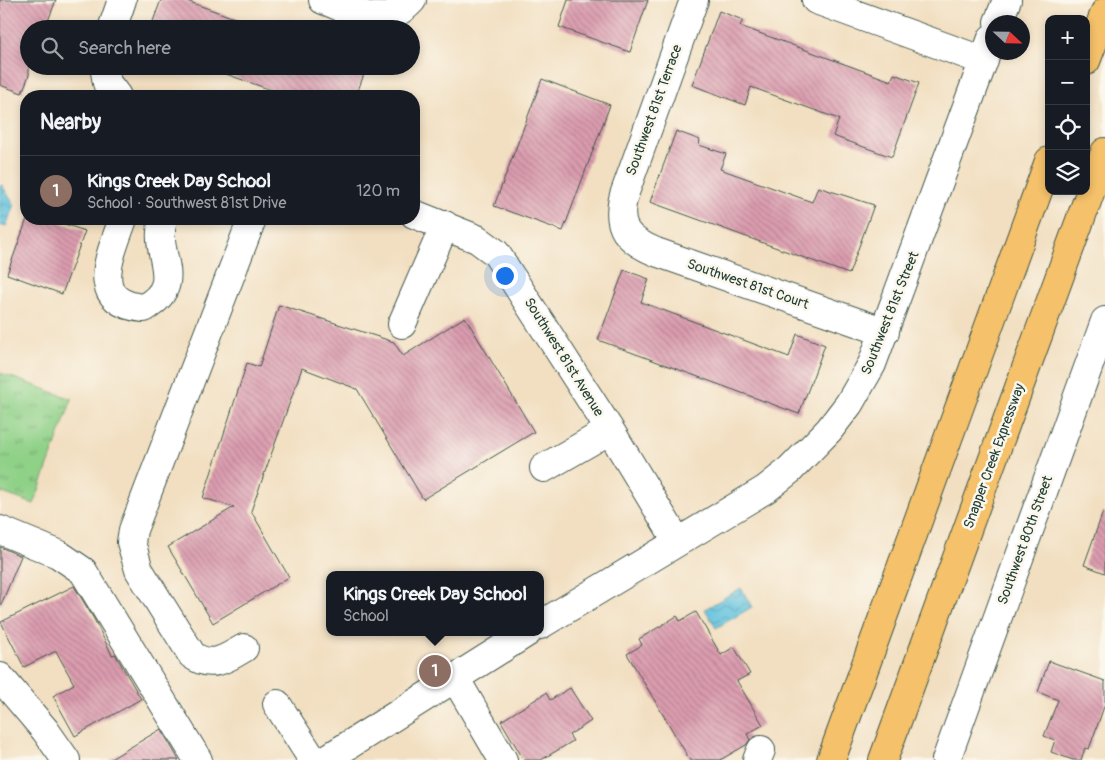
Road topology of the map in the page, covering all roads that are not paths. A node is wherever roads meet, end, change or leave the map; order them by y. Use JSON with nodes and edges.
{"nodes":[{"id":1,"x":122,"y":0,"type":"edge"},
{"id":2,"x":323,"y":0,"type":"edge"},
{"id":3,"x":694,"y":0,"type":"edge"},
{"id":4,"x":816,"y":0,"type":"edge"},
{"id":5,"x":1007,"y":0,"type":"edge"},
{"id":6,"x":403,"y":8,"type":"edge"},
{"id":7,"x":1105,"y":12,"type":"edge"},
{"id":8,"x":1001,"y":15,"type":"edge"},
{"id":9,"x":115,"y":20,"type":"edge"},
{"id":10,"x":985,"y":49,"type":"edge"},
{"id":11,"x":985,"y":58,"type":"edge"},
{"id":12,"x":1086,"y":60,"type":"edge"},
{"id":13,"x":106,"y":75,"type":"edge"},
{"id":14,"x":112,"y":90,"type":"edge"},
{"id":15,"x":1105,"y":152,"type":"edge"},
{"id":16,"x":1045,"y":172,"type":"edge"},
{"id":17,"x":420,"y":216,"type":"edge"},
{"id":18,"x":621,"y":221,"type":"joint"},
{"id":19,"x":121,"y":225,"type":"edge"},
{"id":20,"x":162,"y":225,"type":"edge"},
{"id":21,"x":250,"y":225,"type":"edge"},
{"id":22,"x":445,"y":225,"type":"junction"},
{"id":23,"x":1105,"y":321,"type":"edge"},
{"id":24,"x":402,"y":324,"type":"dead end"},
{"id":25,"x":885,"y":332,"type":"junction"},
{"id":26,"x":610,"y":430,"type":"junction"},
{"id":27,"x":544,"y":468,"type":"dead end"},
{"id":28,"x":0,"y":530,"type":"edge"},
{"id":29,"x":677,"y":541,"type":"junction"},
{"id":30,"x":544,"y":623,"type":"edge"},
{"id":31,"x":522,"y":636,"type":"edge"},
{"id":32,"x":244,"y":648,"type":"dead end"},
{"id":33,"x":0,"y":677,"type":"edge"},
{"id":34,"x":455,"y":678,"type":"junction"},
{"id":35,"x":278,"y":704,"type":"dead end"},
{"id":36,"x":66,"y":760,"type":"edge"},
{"id":37,"x":198,"y":760,"type":"edge"},
{"id":38,"x":313,"y":760,"type":"edge"},
{"id":39,"x":326,"y":760,"type":"edge"},
{"id":40,"x":503,"y":760,"type":"edge"},
{"id":41,"x":831,"y":760,"type":"edge"},
{"id":42,"x":882,"y":760,"type":"edge"},
{"id":43,"x":946,"y":760,"type":"edge"}],
"edges":[{"from":1,"to":9,"type":"street"},
{"from":2,"to":6,"type":"street"},
{"from":3,"to":18,"type":"street","name":"Southwest 81st Terrace"},
{"from":4,"to":10,"type":"street"},
{"from":5,"to":8,"type":"street"},
{"from":7,"to":12,"type":"highway"},
{"from":11,"to":25,"type":"street","name":"Southwest 81st Street"},
{"from":13,"to":14,"type":"street"},
{"from":15,"to":42,"type":"highway","name":"Snapper Creek Expressway"},
{"from":16,"to":41,"type":"highway"},
{"from":17,"to":22,"type":"street","name":"Southwest 81st Avenue"},
{"from":18,"to":25,"type":"street","name":"Southwest 81st Court"},
{"from":19,"to":20,"type":"street"},
{"from":21,"to":32,"type":"street"},
{"from":22,"to":24,"type":"street"},
{"from":22,"to":26,"type":"street","name":"Southwest 81st Avenue"},
{"from":23,"to":43,"type":"street","name":"Southwest 80th Street"},
{"from":25,"to":29,"type":"street","name":"Southwest 81st Street"},
{"from":26,"to":27,"type":"street"},
{"from":26,"to":29,"type":"street","name":"Southwest 81st Avenue"},
{"from":28,"to":37,"type":"street"},
{"from":29,"to":30,"type":"street","name":"Southwest 81st Street"},
{"from":31,"to":34,"type":"street"},
{"from":33,"to":36,"type":"street"},
{"from":34,"to":39,"type":"street"},
{"from":34,"to":40,"type":"street"},
{"from":35,"to":38,"type":"street"}]}
